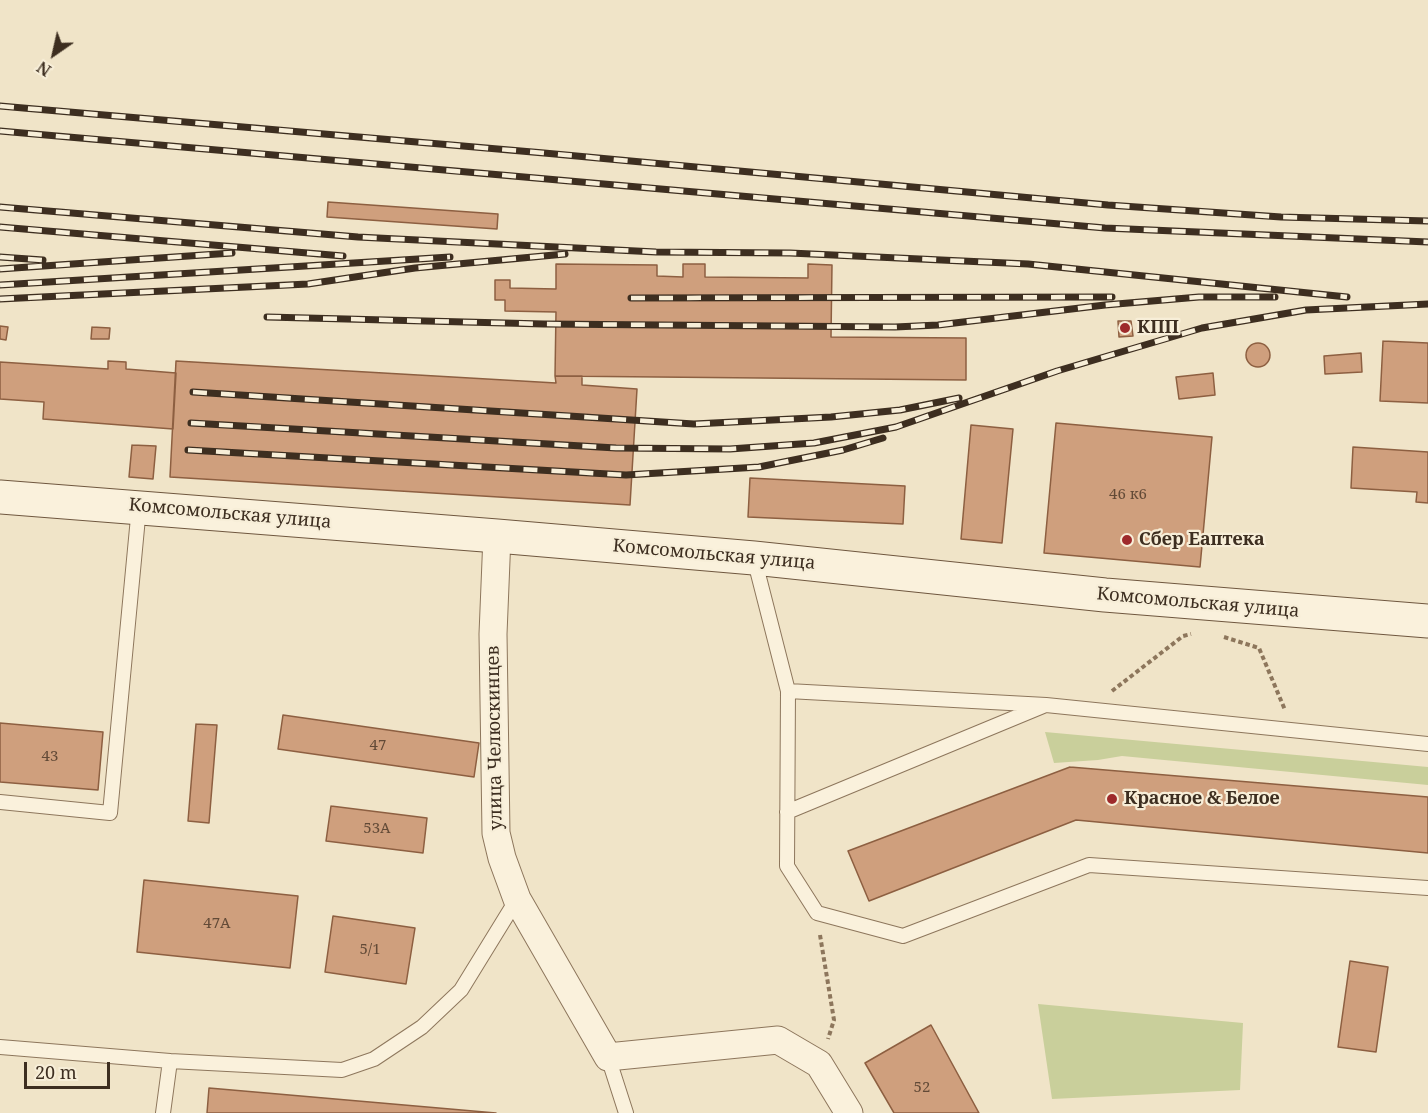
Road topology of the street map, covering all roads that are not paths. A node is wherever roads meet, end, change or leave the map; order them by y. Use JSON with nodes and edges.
{"nodes":[{"id":1,"x":0,"y":497,"type":"edge"},
{"id":2,"x":139,"y":506,"type":"junction"},
{"id":3,"x":497,"y":536,"type":"junction"},
{"id":4,"x":754,"y":558,"type":"junction"},
{"id":5,"x":1428,"y":621,"type":"edge"},
{"id":6,"x":788,"y":691,"type":"junction"},
{"id":7,"x":1046,"y":705,"type":"junction"},
{"id":8,"x":1428,"y":744,"type":"edge"},
{"id":9,"x":0,"y":802,"type":"edge"},
{"id":10,"x":788,"y":812,"type":"junction"},
{"id":11,"x":1428,"y":888,"type":"edge"},
{"id":12,"x":517,"y":899,"type":"junction"},
{"id":13,"x":0,"y":1047,"type":"edge"},
{"id":14,"x":608,"y":1057,"type":"junction"},
{"id":15,"x":170,"y":1061,"type":"junction"},
{"id":16,"x":163,"y":1113,"type":"edge"},
{"id":17,"x":626,"y":1113,"type":"edge"},
{"id":18,"x":849,"y":1113,"type":"edge"}],
"edges":[{"from":1,"to":2,"type":"main road","name":"Комсомольская улица"},
{"from":2,"to":3,"type":"main road","name":"Комсомольская улица"},
{"from":2,"to":9,"type":"lane"},
{"from":3,"to":4,"type":"main road","name":"Комсомольская улица"},
{"from":3,"to":12,"type":"street","name":"улица Челюскинцев"},
{"from":4,"to":5,"type":"main road","name":"Комсомольская улица"},
{"from":4,"to":6,"type":"lane"},
{"from":6,"to":7,"type":"lane"},
{"from":6,"to":10,"type":"lane"},
{"from":7,"to":8,"type":"lane"},
{"from":7,"to":10,"type":"lane"},
{"from":10,"to":11,"type":"lane"},
{"from":12,"to":14,"type":"street","name":"улица Челюскинцев"},
{"from":12,"to":15,"type":"lane"},
{"from":13,"to":15,"type":"lane"},
{"from":14,"to":17,"type":"lane","name":"улица Челюскинцев"},
{"from":14,"to":18,"type":"street"},
{"from":15,"to":16,"type":"lane"}]}
